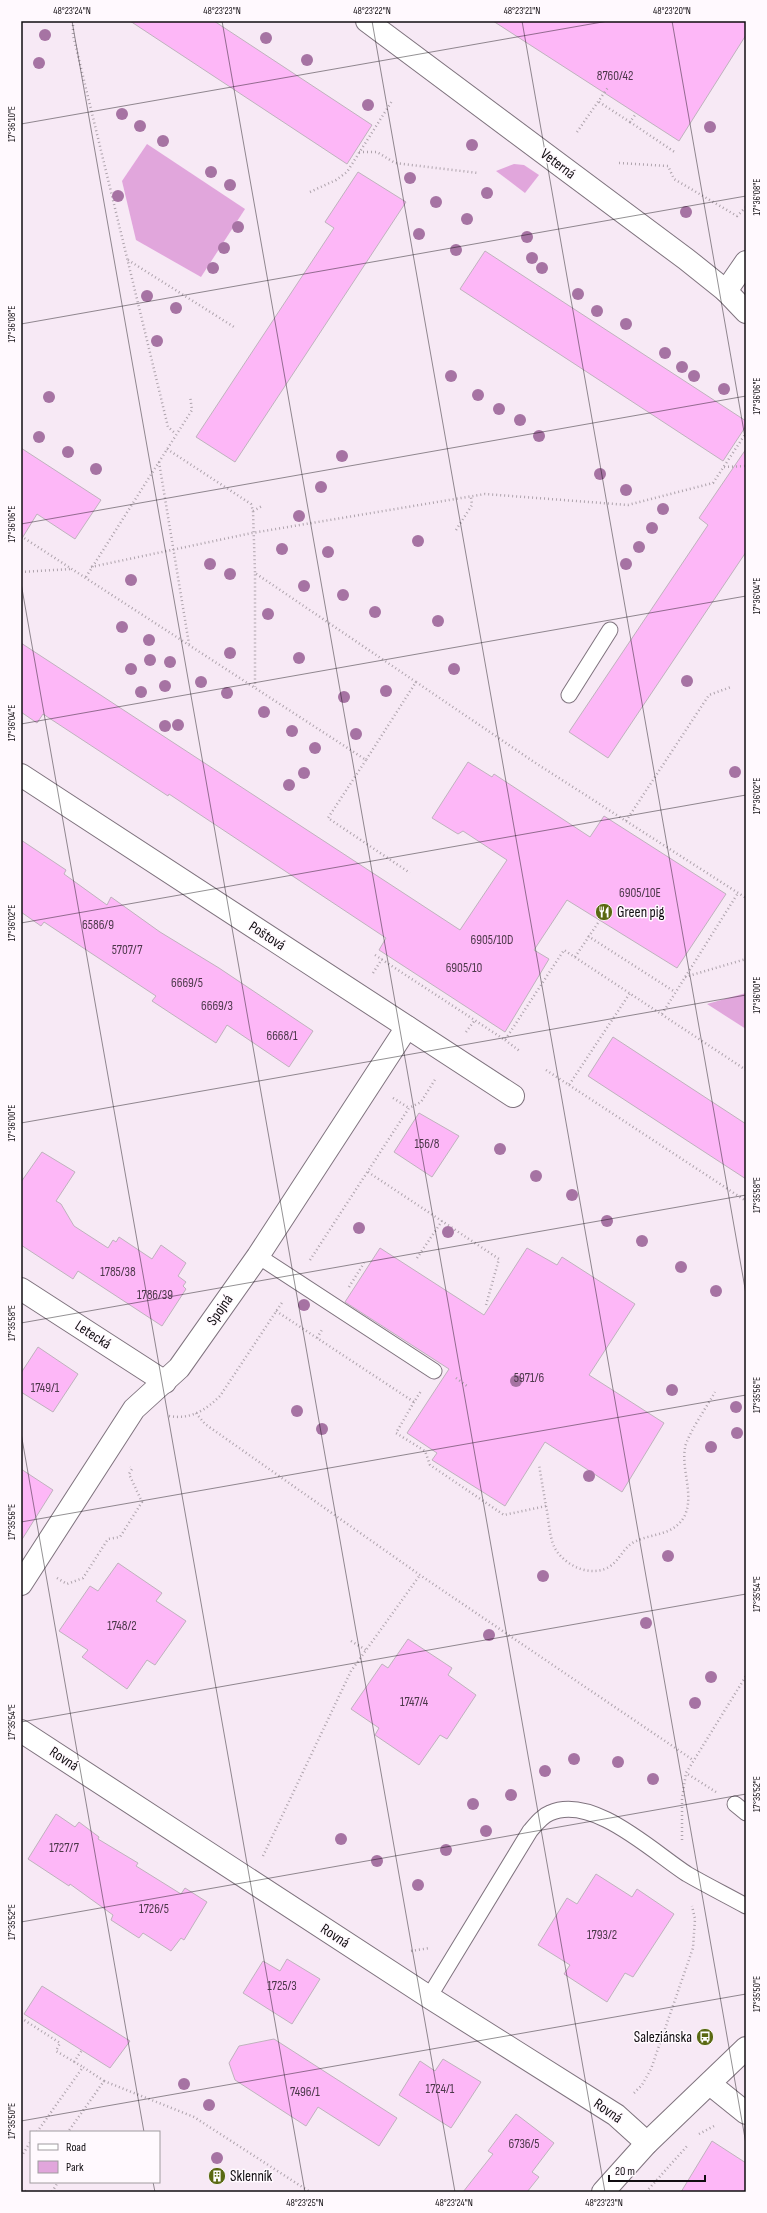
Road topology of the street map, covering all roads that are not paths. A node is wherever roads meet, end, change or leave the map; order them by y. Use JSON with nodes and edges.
{"nodes":[{"id":1,"x":367,"y":21,"type":"edge"},
{"id":2,"x":746,"y":262,"type":"edge"},
{"id":3,"x":726,"y":291,"type":"junction"},
{"id":4,"x":746,"y":312,"type":"edge"},
{"id":5,"x":610,"y":630,"type":"dead end"},
{"id":6,"x":569,"y":695,"type":"dead end"},
{"id":7,"x":21,"y":775,"type":"edge"},
{"id":8,"x":407,"y":1027,"type":"junction"},
{"id":9,"x":513,"y":1096,"type":"dead end"},
{"id":10,"x":258,"y":1256,"type":"junction"},
{"id":11,"x":21,"y":1289,"type":"edge"},
{"id":12,"x":434,"y":1372,"type":"road end"},
{"id":13,"x":165,"y":1382,"type":"junction"},
{"id":14,"x":21,"y":1584,"type":"edge"},
{"id":15,"x":21,"y":1731,"type":"edge"},
{"id":16,"x":746,"y":1906,"type":"edge"},
{"id":17,"x":430,"y":1997,"type":"junction"},
{"id":18,"x":746,"y":2048,"type":"edge"},
{"id":19,"x":710,"y":2084,"type":"junction"},
{"id":20,"x":746,"y":2113,"type":"edge"},
{"id":21,"x":647,"y":2143,"type":"junction"},
{"id":22,"x":603,"y":2192,"type":"edge"}],
"edges":[{"from":1,"to":3,"type":"street","name":"Veterná"},
{"from":2,"to":3,"type":"street"},
{"from":3,"to":4,"type":"street","name":"Veterná"},
{"from":5,"to":6,"type":"lane"},
{"from":7,"to":8,"type":"street","name":"Poštová"},
{"from":8,"to":9,"type":"street","name":"Poštová"},
{"from":8,"to":10,"type":"street","name":"Spojná"},
{"from":10,"to":12,"type":"lane"},
{"from":10,"to":13,"type":"street","name":"Spojná"},
{"from":11,"to":13,"type":"street","name":"Letecká"},
{"from":13,"to":14,"type":"street","name":"Spojná"},
{"from":15,"to":17,"type":"street","name":"Rovná"},
{"from":16,"to":17,"type":"lane"},
{"from":17,"to":21,"type":"street","name":"Rovná"},
{"from":18,"to":19,"type":"street"},
{"from":19,"to":20,"type":"street"},
{"from":19,"to":21,"type":"street"},
{"from":21,"to":22,"type":"street"}]}
